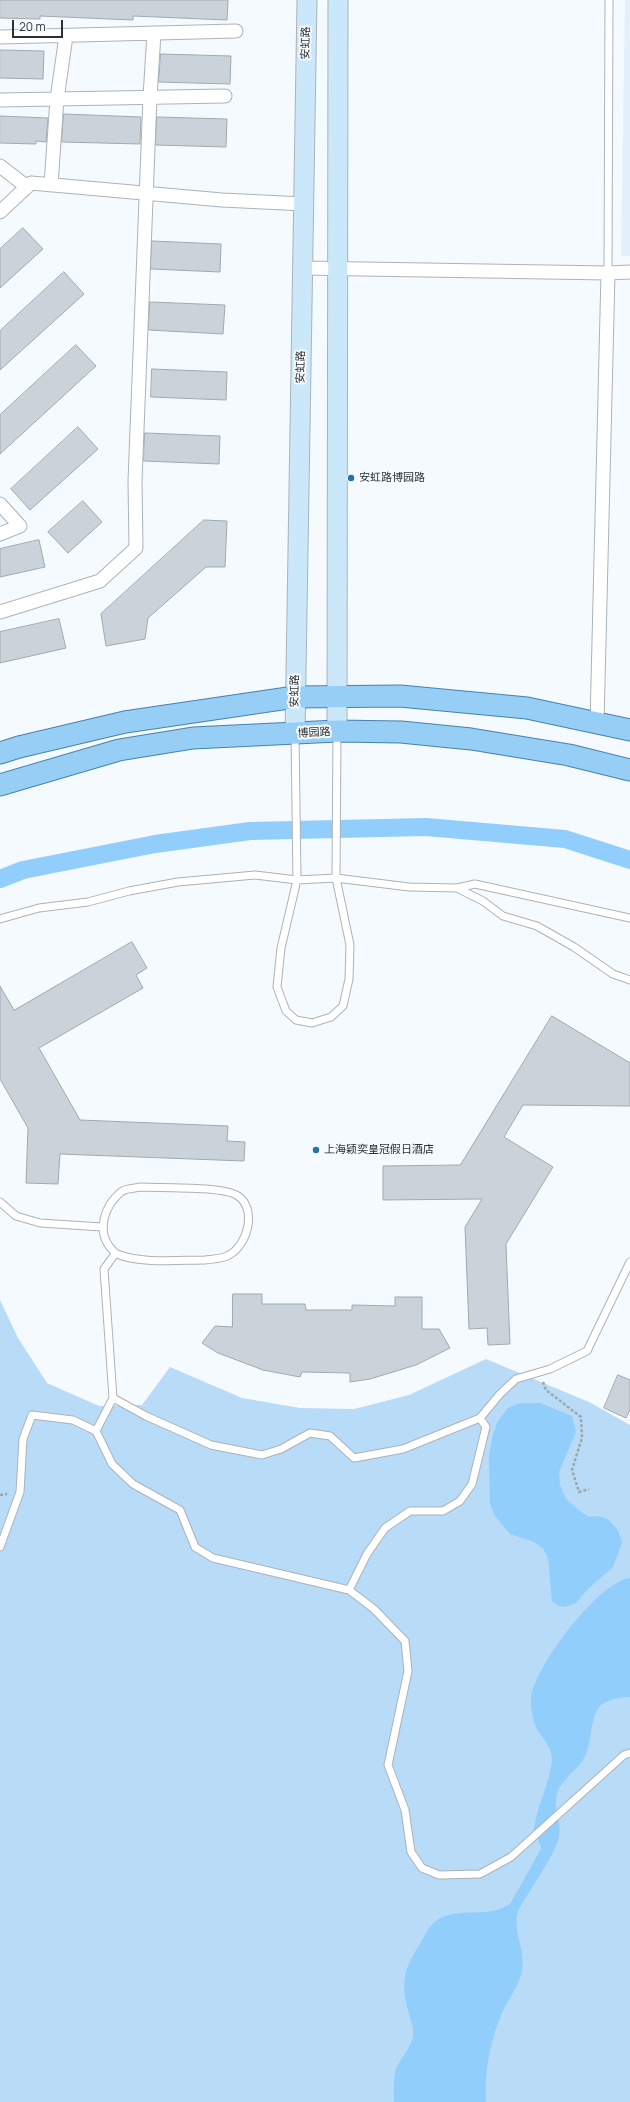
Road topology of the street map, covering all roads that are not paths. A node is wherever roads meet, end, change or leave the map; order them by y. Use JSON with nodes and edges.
{"nodes":[{"id":1,"x":307,"y":0,"type":"edge"},
{"id":2,"x":338,"y":0,"type":"edge"},
{"id":3,"x":609,"y":0,"type":"edge"},
{"id":4,"x":236,"y":31,"type":"dead end"},
{"id":5,"x":154,"y":34,"type":"junction"},
{"id":6,"x":66,"y":36,"type":"junction"},
{"id":7,"x":0,"y":38,"type":"edge"},
{"id":8,"x":225,"y":96,"type":"dead end"},
{"id":9,"x":150,"y":97,"type":"junction"},
{"id":10,"x":56,"y":99,"type":"junction"},
{"id":11,"x":0,"y":100,"type":"edge"},
{"id":12,"x":0,"y":166,"type":"edge"},
{"id":13,"x":51,"y":185,"type":"junction"},
{"id":14,"x":27,"y":187,"type":"junction"},
{"id":15,"x":146,"y":193,"type":"junction"},
{"id":16,"x":304,"y":204,"type":"junction"},
{"id":17,"x":0,"y":212,"type":"edge"},
{"id":18,"x":338,"y":267,"type":"junction"},
{"id":19,"x":302,"y":268,"type":"junction"},
{"id":20,"x":630,"y":272,"type":"edge"},
{"id":21,"x":608,"y":273,"type":"junction"},
{"id":22,"x":0,"y":504,"type":"edge"},
{"id":23,"x":0,"y":534,"type":"edge"},
{"id":24,"x":0,"y":612,"type":"edge"},
{"id":25,"x":336,"y":696,"type":"junction"},
{"id":26,"x":295,"y":697,"type":"junction"},
{"id":27,"x":597,"y":723,"type":"junction"},
{"id":28,"x":630,"y":730,"type":"edge"},
{"id":29,"x":337,"y":731,"type":"junction"},
{"id":30,"x":295,"y":734,"type":"junction"},
{"id":31,"x":0,"y":753,"type":"edge"},
{"id":32,"x":630,"y":770,"type":"edge"},
{"id":33,"x":0,"y":785,"type":"edge"},
{"id":34,"x":336,"y":878,"type":"junction"},
{"id":35,"x":297,"y":880,"type":"junction"},
{"id":36,"x":457,"y":888,"type":"junction"},
{"id":37,"x":630,"y":918,"type":"edge"},
{"id":38,"x":0,"y":919,"type":"edge"},
{"id":39,"x":630,"y":980,"type":"edge"},
{"id":40,"x":0,"y":1202,"type":"edge"},
{"id":41,"x":102,"y":1227,"type":"junction"},
{"id":42,"x":115,"y":1254,"type":"junction"},
{"id":43,"x":630,"y":1262,"type":"edge"},
{"id":44,"x":112,"y":1398,"type":"junction"},
{"id":45,"x":480,"y":1418,"type":"junction"},
{"id":46,"x":96,"y":1430,"type":"junction"},
{"id":47,"x":0,"y":1547,"type":"edge"},
{"id":48,"x":349,"y":1590,"type":"junction"},
{"id":49,"x":630,"y":1753,"type":"edge"}],
"edges":[{"from":1,"to":16,"type":"main road","name":"安虹路"},
{"from":2,"to":18,"type":"main road"},
{"from":3,"to":21,"type":"lane"},
{"from":4,"to":5,"type":"street"},
{"from":5,"to":6,"type":"street"},
{"from":5,"to":9,"type":"street"},
{"from":6,"to":7,"type":"street"},
{"from":6,"to":10,"type":"street"},
{"from":8,"to":9,"type":"street"},
{"from":9,"to":10,"type":"street"},
{"from":9,"to":15,"type":"street"},
{"from":10,"to":11,"type":"street"},
{"from":10,"to":13,"type":"street"},
{"from":12,"to":14,"type":"street"},
{"from":13,"to":14,"type":"street"},
{"from":13,"to":15,"type":"street"},
{"from":14,"to":17,"type":"street"},
{"from":15,"to":16,"type":"street"},
{"from":15,"to":24,"type":"street"},
{"from":16,"to":19,"type":"main road","name":"安虹路"},
{"from":18,"to":19,"type":"street"},
{"from":18,"to":21,"type":"street"},
{"from":18,"to":25,"type":"main road"},
{"from":19,"to":26,"type":"main road","name":"安虹路"},
{"from":20,"to":21,"type":"street"},
{"from":21,"to":27,"type":"street"},
{"from":22,"to":23,"type":"street"},
{"from":25,"to":26,"type":"main road"},
{"from":25,"to":27,"type":"main road"},
{"from":25,"to":29,"type":"main road"},
{"from":26,"to":30,"type":"main road","name":"安虹路"},
{"from":26,"to":31,"type":"main road"},
{"from":27,"to":28,"type":"main road"},
{"from":29,"to":30,"type":"main road","name":"博园路"},
{"from":29,"to":32,"type":"main road","name":"博园路"},
{"from":29,"to":34,"type":"lane"},
{"from":30,"to":33,"type":"main road","name":"博园路"},
{"from":30,"to":35,"type":"lane"},
{"from":34,"to":35,"type":"lane"},
{"from":34,"to":35,"type":"lane"},
{"from":34,"to":36,"type":"lane"},
{"from":35,"to":38,"type":"lane"},
{"from":36,"to":37,"type":"lane"},
{"from":36,"to":39,"type":"lane"},
{"from":40,"to":41,"type":"lane"},
{"from":41,"to":42,"type":"lane"},
{"from":41,"to":42,"type":"lane"},
{"from":42,"to":44,"type":"lane"},
{"from":43,"to":45,"type":"lane"},
{"from":44,"to":45,"type":"lane"},
{"from":44,"to":46,"type":"lane"},
{"from":45,"to":48,"type":"lane"},
{"from":46,"to":47,"type":"lane"},
{"from":46,"to":48,"type":"lane"},
{"from":48,"to":49,"type":"lane"}]}
